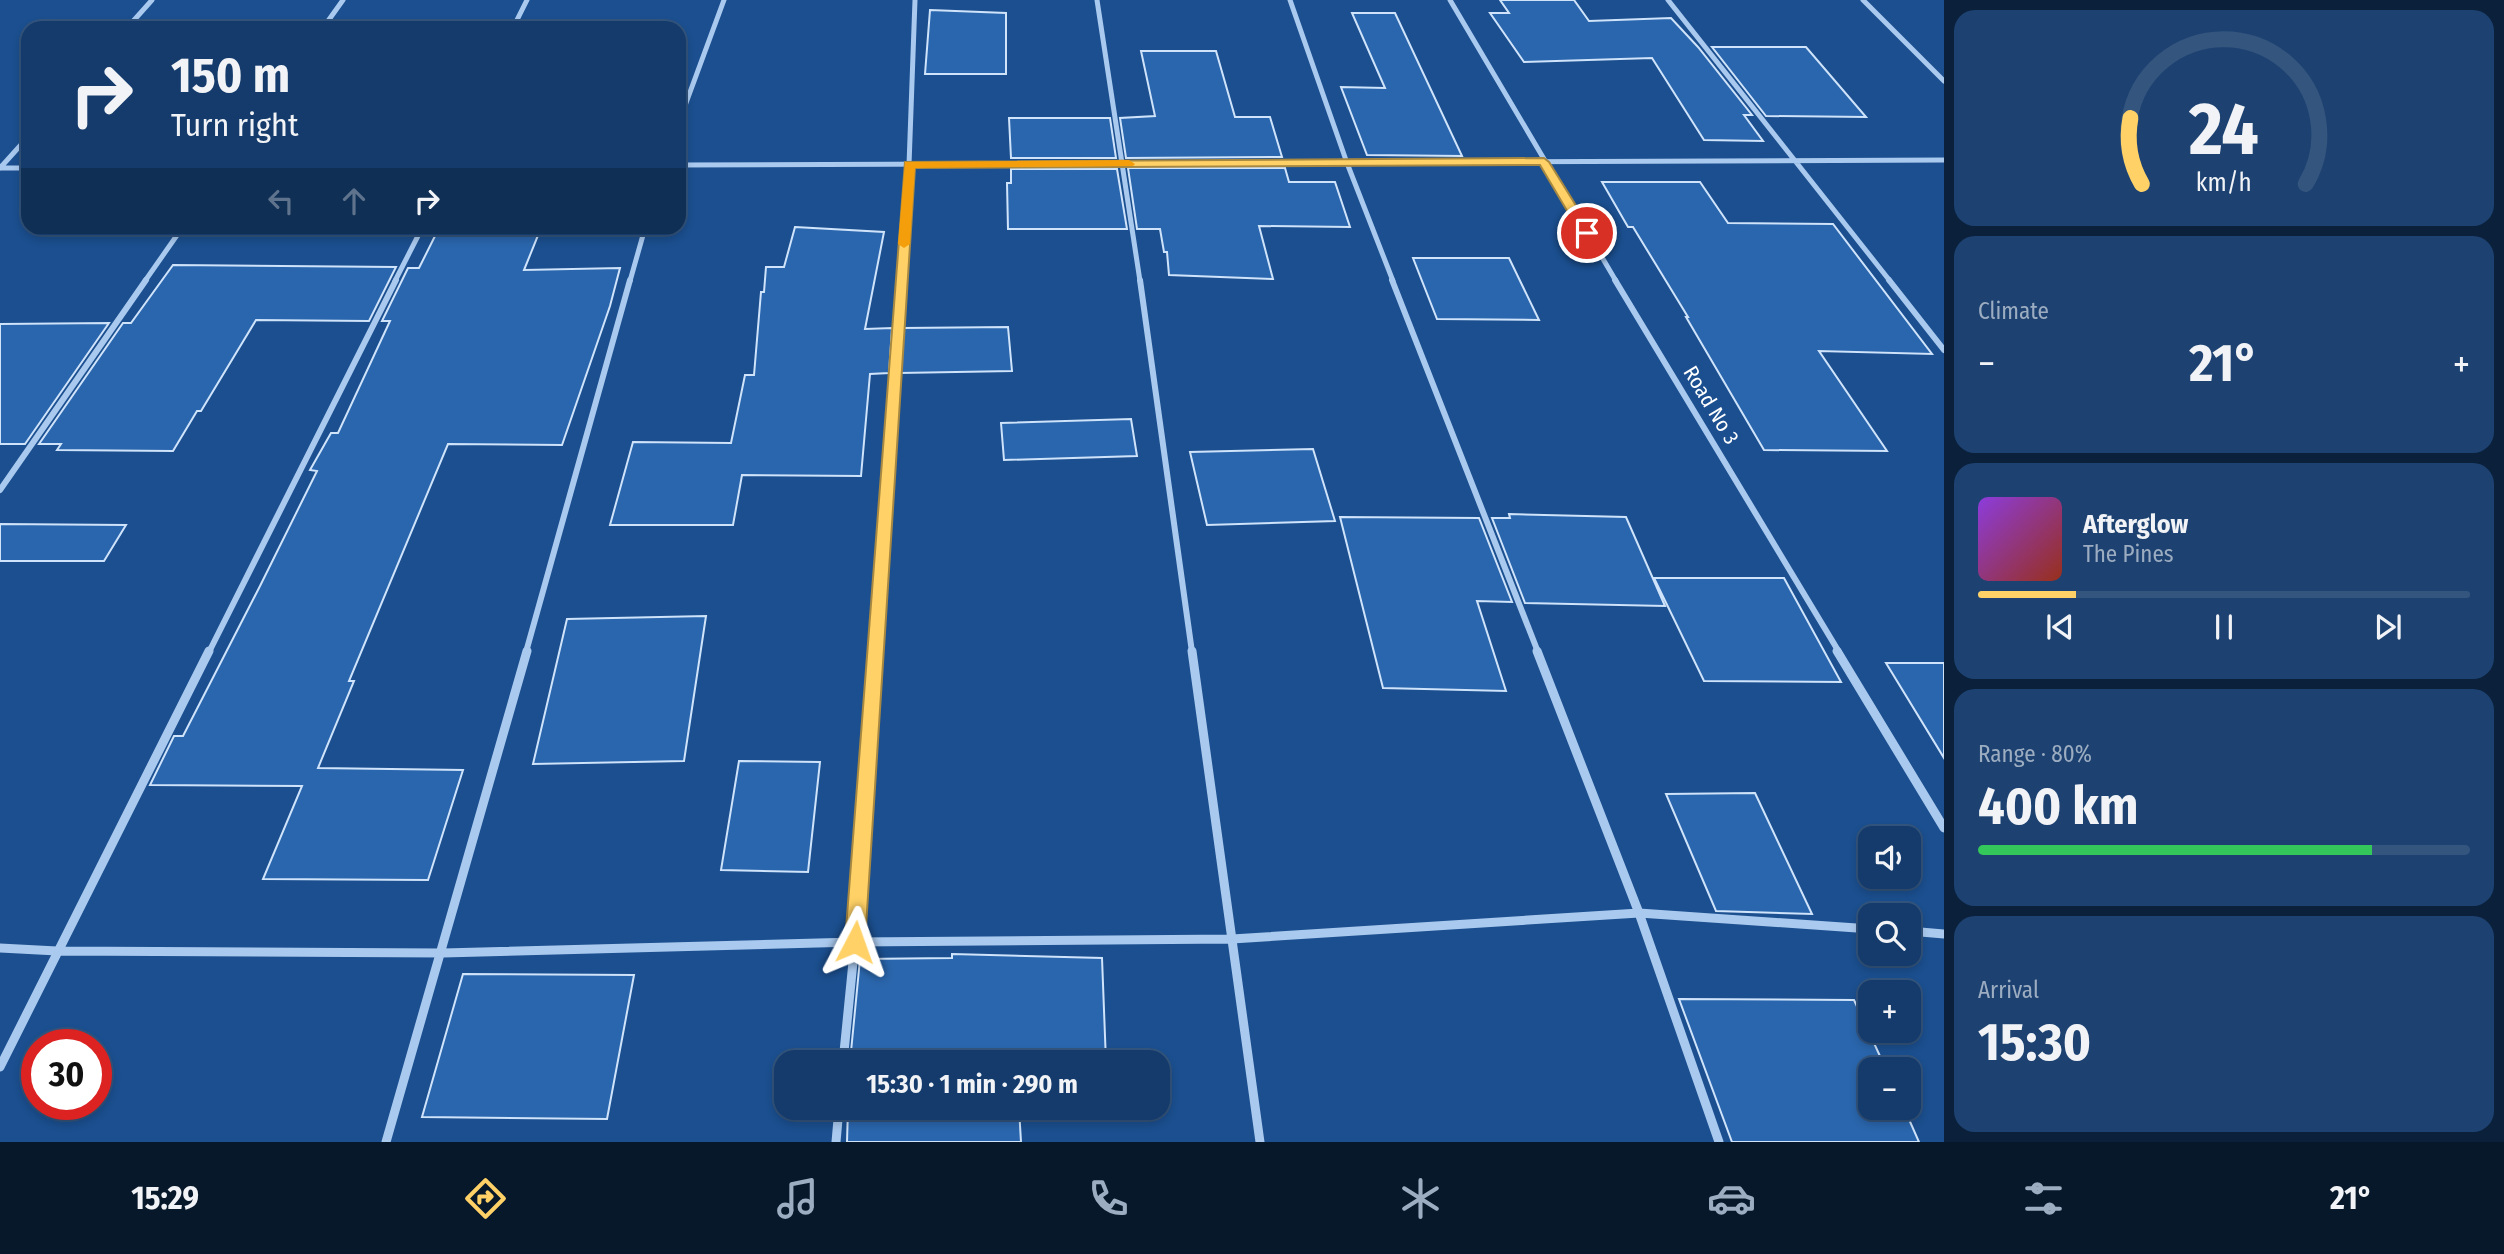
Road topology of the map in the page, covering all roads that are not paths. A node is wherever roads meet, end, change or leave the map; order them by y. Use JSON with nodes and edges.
{"nodes":[{"id":1,"x":152,"y":0,"type":"edge"},
{"id":2,"x":343,"y":0,"type":"edge"},
{"id":3,"x":527,"y":0,"type":"edge"},
{"id":4,"x":724,"y":0,"type":"edge"},
{"id":5,"x":915,"y":0,"type":"edge"},
{"id":6,"x":1097,"y":0,"type":"edge"},
{"id":7,"x":1290,"y":0,"type":"edge"},
{"id":8,"x":1450,"y":0,"type":"edge"},
{"id":9,"x":1668,"y":0,"type":"edge"},
{"id":10,"x":1863,"y":0,"type":"edge"},
{"id":11,"x":133,"y":21,"type":"edge"},
{"id":12,"x":328,"y":21,"type":"edge"},
{"id":13,"x":516,"y":21,"type":"edge"},
{"id":14,"x":1944,"y":80,"type":"edge"},
{"id":15,"x":686,"y":103,"type":"edge"},
{"id":16,"x":21,"y":145,"type":"edge"},
{"id":17,"x":1944,"y":160,"type":"edge"},
{"id":18,"x":1794,"y":161,"type":"junction"},
{"id":19,"x":1544,"y":162,"type":"junction"},
{"id":20,"x":1347,"y":163,"type":"junction"},
{"id":21,"x":909,"y":164,"type":"junction"},
{"id":22,"x":1124,"y":164,"type":"junction"},
{"id":23,"x":686,"y":165,"type":"edge"},
{"id":24,"x":0,"y":168,"type":"edge"},
{"id":25,"x":21,"y":168,"type":"edge"},
{"id":26,"x":177,"y":235,"type":"edge"},
{"id":27,"x":418,"y":235,"type":"edge"},
{"id":28,"x":643,"y":235,"type":"edge"},
{"id":29,"x":1944,"y":350,"type":"edge"},
{"id":30,"x":0,"y":491,"type":"edge"},
{"id":31,"x":1944,"y":828,"type":"edge"},
{"id":32,"x":1639,"y":913,"type":"junction"},
{"id":33,"x":1858,"y":928,"type":"edge"},
{"id":34,"x":1921,"y":932,"type":"edge"},
{"id":35,"x":1944,"y":934,"type":"edge"},
{"id":36,"x":1232,"y":939,"type":"junction"},
{"id":37,"x":855,"y":942,"type":"junction"},
{"id":38,"x":0,"y":948,"type":"edge"},
{"id":39,"x":57,"y":951,"type":"junction"},
{"id":40,"x":443,"y":953,"type":"junction"},
{"id":41,"x":845,"y":1050,"type":"edge"},
{"id":42,"x":0,"y":1067,"type":"edge"},
{"id":43,"x":838,"y":1120,"type":"edge"},
{"id":44,"x":386,"y":1142,"type":"edge"},
{"id":45,"x":836,"y":1142,"type":"edge"},
{"id":46,"x":1260,"y":1142,"type":"edge"},
{"id":47,"x":1719,"y":1142,"type":"edge"}],
"edges":[{"from":1,"to":11,"type":"street"},
{"from":2,"to":12,"type":"street"},
{"from":3,"to":13,"type":"street"},
{"from":4,"to":15,"type":"street"},
{"from":5,"to":21,"type":"street"},
{"from":6,"to":22,"type":"street"},
{"from":7,"to":20,"type":"street"},
{"from":8,"to":19,"type":"street","name":"Road No 3"},
{"from":9,"to":18,"type":"street"},
{"from":10,"to":14,"type":"street"},
{"from":16,"to":24,"type":"street"},
{"from":17,"to":18,"type":"street"},
{"from":18,"to":19,"type":"street"},
{"from":18,"to":29,"type":"street"},
{"from":19,"to":20,"type":"street"},
{"from":19,"to":31,"type":"street","name":"Road No 3"},
{"from":20,"to":22,"type":"street"},
{"from":20,"to":32,"type":"street"},
{"from":21,"to":22,"type":"street"},
{"from":21,"to":23,"type":"street"},
{"from":21,"to":37,"type":"street"},
{"from":22,"to":36,"type":"street"},
{"from":24,"to":25,"type":"street"},
{"from":26,"to":30,"type":"street"},
{"from":27,"to":39,"type":"street"},
{"from":28,"to":40,"type":"street"},
{"from":32,"to":33,"type":"street"},
{"from":32,"to":36,"type":"street"},
{"from":32,"to":47,"type":"street"},
{"from":34,"to":35,"type":"street"},
{"from":36,"to":37,"type":"street"},
{"from":36,"to":46,"type":"street"},
{"from":37,"to":40,"type":"street"},
{"from":37,"to":41,"type":"street"},
{"from":38,"to":39,"type":"street"},
{"from":39,"to":40,"type":"street"},
{"from":39,"to":42,"type":"street"},
{"from":40,"to":44,"type":"street"},
{"from":43,"to":45,"type":"street"}]}
